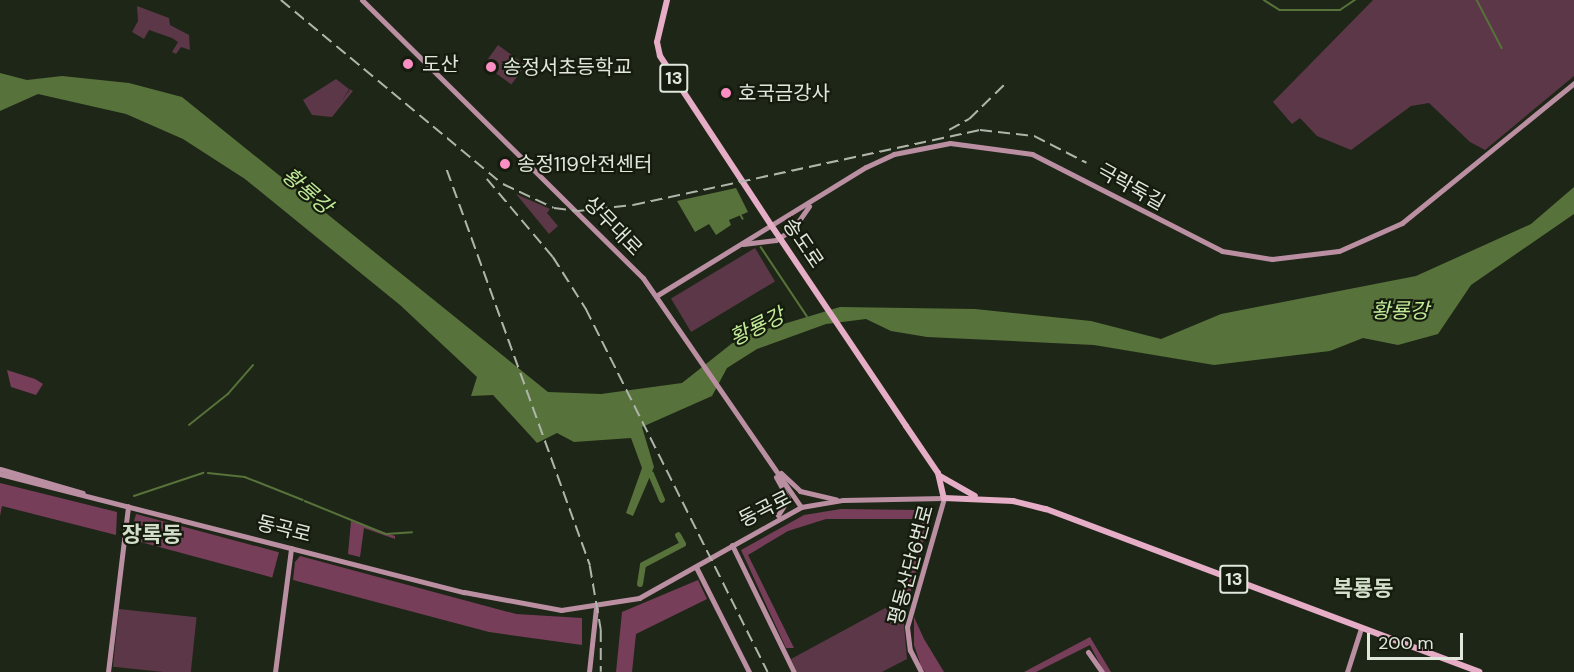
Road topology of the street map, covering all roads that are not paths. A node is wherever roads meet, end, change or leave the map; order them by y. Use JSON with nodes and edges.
{"nodes":[{"id":1,"x":362,"y":0,"type":"edge"},
{"id":2,"x":667,"y":0,"type":"edge"},
{"id":3,"x":1574,"y":83,"type":"edge"},
{"id":4,"x":810,"y":204,"type":"junction"},
{"id":5,"x":771,"y":225,"type":"junction"},
{"id":6,"x":743,"y":244,"type":"junction"},
{"id":7,"x":656,"y":297,"type":"junction"},
{"id":8,"x":0,"y":469,"type":"edge"},
{"id":9,"x":777,"y":472,"type":"junction"},
{"id":10,"x":938,"y":473,"type":"junction"},
{"id":11,"x":0,"y":474,"type":"edge"},
{"id":12,"x":805,"y":492,"type":"junction"},
{"id":13,"x":944,"y":498,"type":"junction"},
{"id":14,"x":102,"y":499,"type":"junction"},
{"id":15,"x":986,"y":499,"type":"junction"},
{"id":16,"x":843,"y":500,"type":"junction"},
{"id":17,"x":128,"y":506,"type":"junction"},
{"id":18,"x":801,"y":507,"type":"junction"},
{"id":19,"x":777,"y":517,"type":"junction"},
{"id":20,"x":732,"y":545,"type":"junction"},
{"id":21,"x":291,"y":548,"type":"junction"},
{"id":22,"x":696,"y":567,"type":"junction"},
{"id":23,"x":596,"y":608,"type":"junction"},
{"id":24,"x":1361,"y":628,"type":"junction"},
{"id":25,"x":1088,"y":652,"type":"dead end"},
{"id":26,"x":108,"y":672,"type":"edge"},
{"id":27,"x":275,"y":672,"type":"edge"},
{"id":28,"x":589,"y":672,"type":"edge"},
{"id":29,"x":749,"y":672,"type":"edge"},
{"id":30,"x":794,"y":672,"type":"edge"},
{"id":31,"x":921,"y":672,"type":"edge"},
{"id":32,"x":1102,"y":672,"type":"edge"},
{"id":33,"x":1347,"y":672,"type":"edge"},
{"id":34,"x":1479,"y":672,"type":"edge"}],
"edges":[{"from":1,"to":7,"type":"main road","name":"상무대로"},
{"from":2,"to":5,"type":"main road","name":"송도로","number":"13"},
{"from":3,"to":4,"type":"main road","name":"극락둑길"},
{"from":4,"to":5,"type":"main road","name":"극락둑길"},
{"from":4,"to":6,"type":"main road"},
{"from":5,"to":6,"type":"main road","name":"극락둑길"},
{"from":5,"to":10,"type":"main road","name":"송도로","number":"13","bridge":true},
{"from":6,"to":7,"type":"main road","name":"극락둑길"},
{"from":7,"to":9,"type":"main road","name":"상무대로"},
{"from":8,"to":14,"type":"main road","name":"동곡로"},
{"from":9,"to":12,"type":"main road"},
{"from":9,"to":18,"type":"main road","name":"상무대로"},
{"from":9,"to":19,"type":"main road"},
{"from":10,"to":13,"type":"main road","name":"송도로","number":"13"},
{"from":10,"to":15,"type":"main road","number":"13"},
{"from":11,"to":14,"type":"main road","name":"동곡로"},
{"from":12,"to":16,"type":"main road"},
{"from":12,"to":18,"type":"main road"},
{"from":13,"to":15,"type":"main road","name":"동곡로","number":"13"},
{"from":13,"to":16,"type":"main road","name":"동곡로"},
{"from":13,"to":31,"type":"main road","name":"평동산단6번로"},
{"from":14,"to":17,"type":"main road","name":"동곡로"},
{"from":15,"to":24,"type":"main road","name":"동곡로","number":"13"},
{"from":16,"to":18,"type":"main road","name":"동곡로"},
{"from":17,"to":21,"type":"main road","name":"동곡로"},
{"from":17,"to":26,"type":"main road"},
{"from":18,"to":19,"type":"main road","name":"동곡로"},
{"from":19,"to":20,"type":"main road","name":"동곡로"},
{"from":20,"to":22,"type":"main road","name":"동곡로"},
{"from":20,"to":30,"type":"main road"},
{"from":21,"to":23,"type":"main road","name":"동곡로"},
{"from":21,"to":27,"type":"main road"},
{"from":22,"to":23,"type":"main road","name":"동곡로"},
{"from":22,"to":29,"type":"main road"},
{"from":23,"to":28,"type":"main road"},
{"from":24,"to":33,"type":"main road"},
{"from":24,"to":34,"type":"main road","name":"동곡로","number":"13"},
{"from":25,"to":32,"type":"main road"}]}
